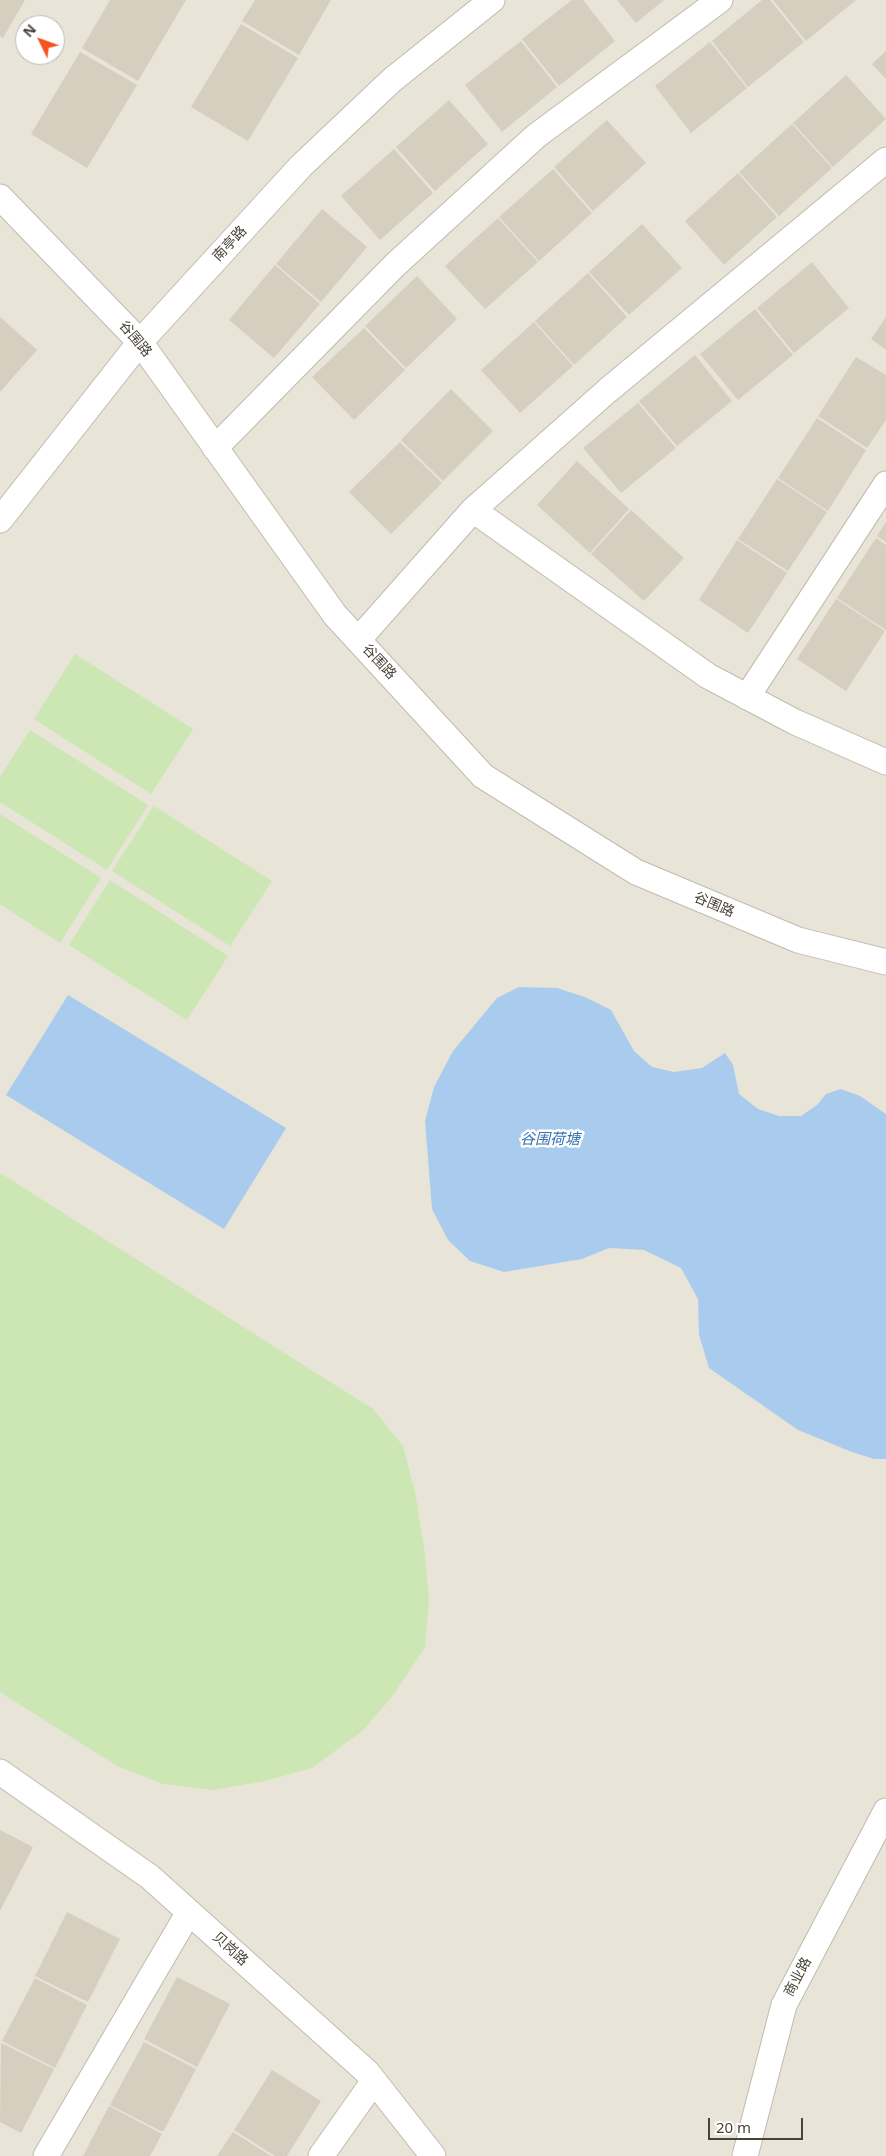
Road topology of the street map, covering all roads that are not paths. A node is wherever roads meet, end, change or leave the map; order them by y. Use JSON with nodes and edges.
{"nodes":[{"id":1,"x":720,"y":0,"type":"edge"},
{"id":2,"x":485,"y":2,"type":"edge"},
{"id":3,"x":886,"y":160,"type":"edge"},
{"id":4,"x":0,"y":197,"type":"edge"},
{"id":5,"x":140,"y":342,"type":"junction"},
{"id":6,"x":216,"y":448,"type":"junction"},
{"id":7,"x":886,"y":484,"type":"edge"},
{"id":8,"x":473,"y":510,"type":"junction"},
{"id":9,"x":0,"y":520,"type":"edge"},
{"id":10,"x":358,"y":640,"type":"junction"},
{"id":11,"x":747,"y":697,"type":"junction"},
{"id":12,"x":886,"y":762,"type":"edge"},
{"id":13,"x":886,"y":962,"type":"edge"},
{"id":14,"x":0,"y":1772,"type":"edge"},
{"id":15,"x":886,"y":1811,"type":"edge"},
{"id":16,"x":189,"y":1912,"type":"junction"},
{"id":17,"x":374,"y":2081,"type":"junction"},
{"id":18,"x":46,"y":2156,"type":"edge"},
{"id":19,"x":321,"y":2156,"type":"edge"},
{"id":20,"x":433,"y":2156,"type":"edge"},
{"id":21,"x":745,"y":2156,"type":"edge"}],
"edges":[{"from":1,"to":6,"type":"street"},
{"from":2,"to":5,"type":"street","name":"南亭路"},
{"from":3,"to":8,"type":"street"},
{"from":4,"to":5,"type":"street","name":"谷围路"},
{"from":5,"to":6,"type":"street","name":"谷围路"},
{"from":5,"to":9,"type":"street","name":"南亭路"},
{"from":6,"to":10,"type":"street","name":"谷围路"},
{"from":7,"to":11,"type":"street"},
{"from":8,"to":10,"type":"street"},
{"from":8,"to":11,"type":"street"},
{"from":10,"to":13,"type":"street","name":"谷围路"},
{"from":11,"to":12,"type":"street"},
{"from":14,"to":16,"type":"street","name":"贝岗路"},
{"from":15,"to":21,"type":"street","name":"商业路"},
{"from":16,"to":17,"type":"street","name":"贝岗路"},
{"from":16,"to":18,"type":"street"},
{"from":17,"to":19,"type":"street"},
{"from":17,"to":20,"type":"street","name":"贝岗路"}]}
